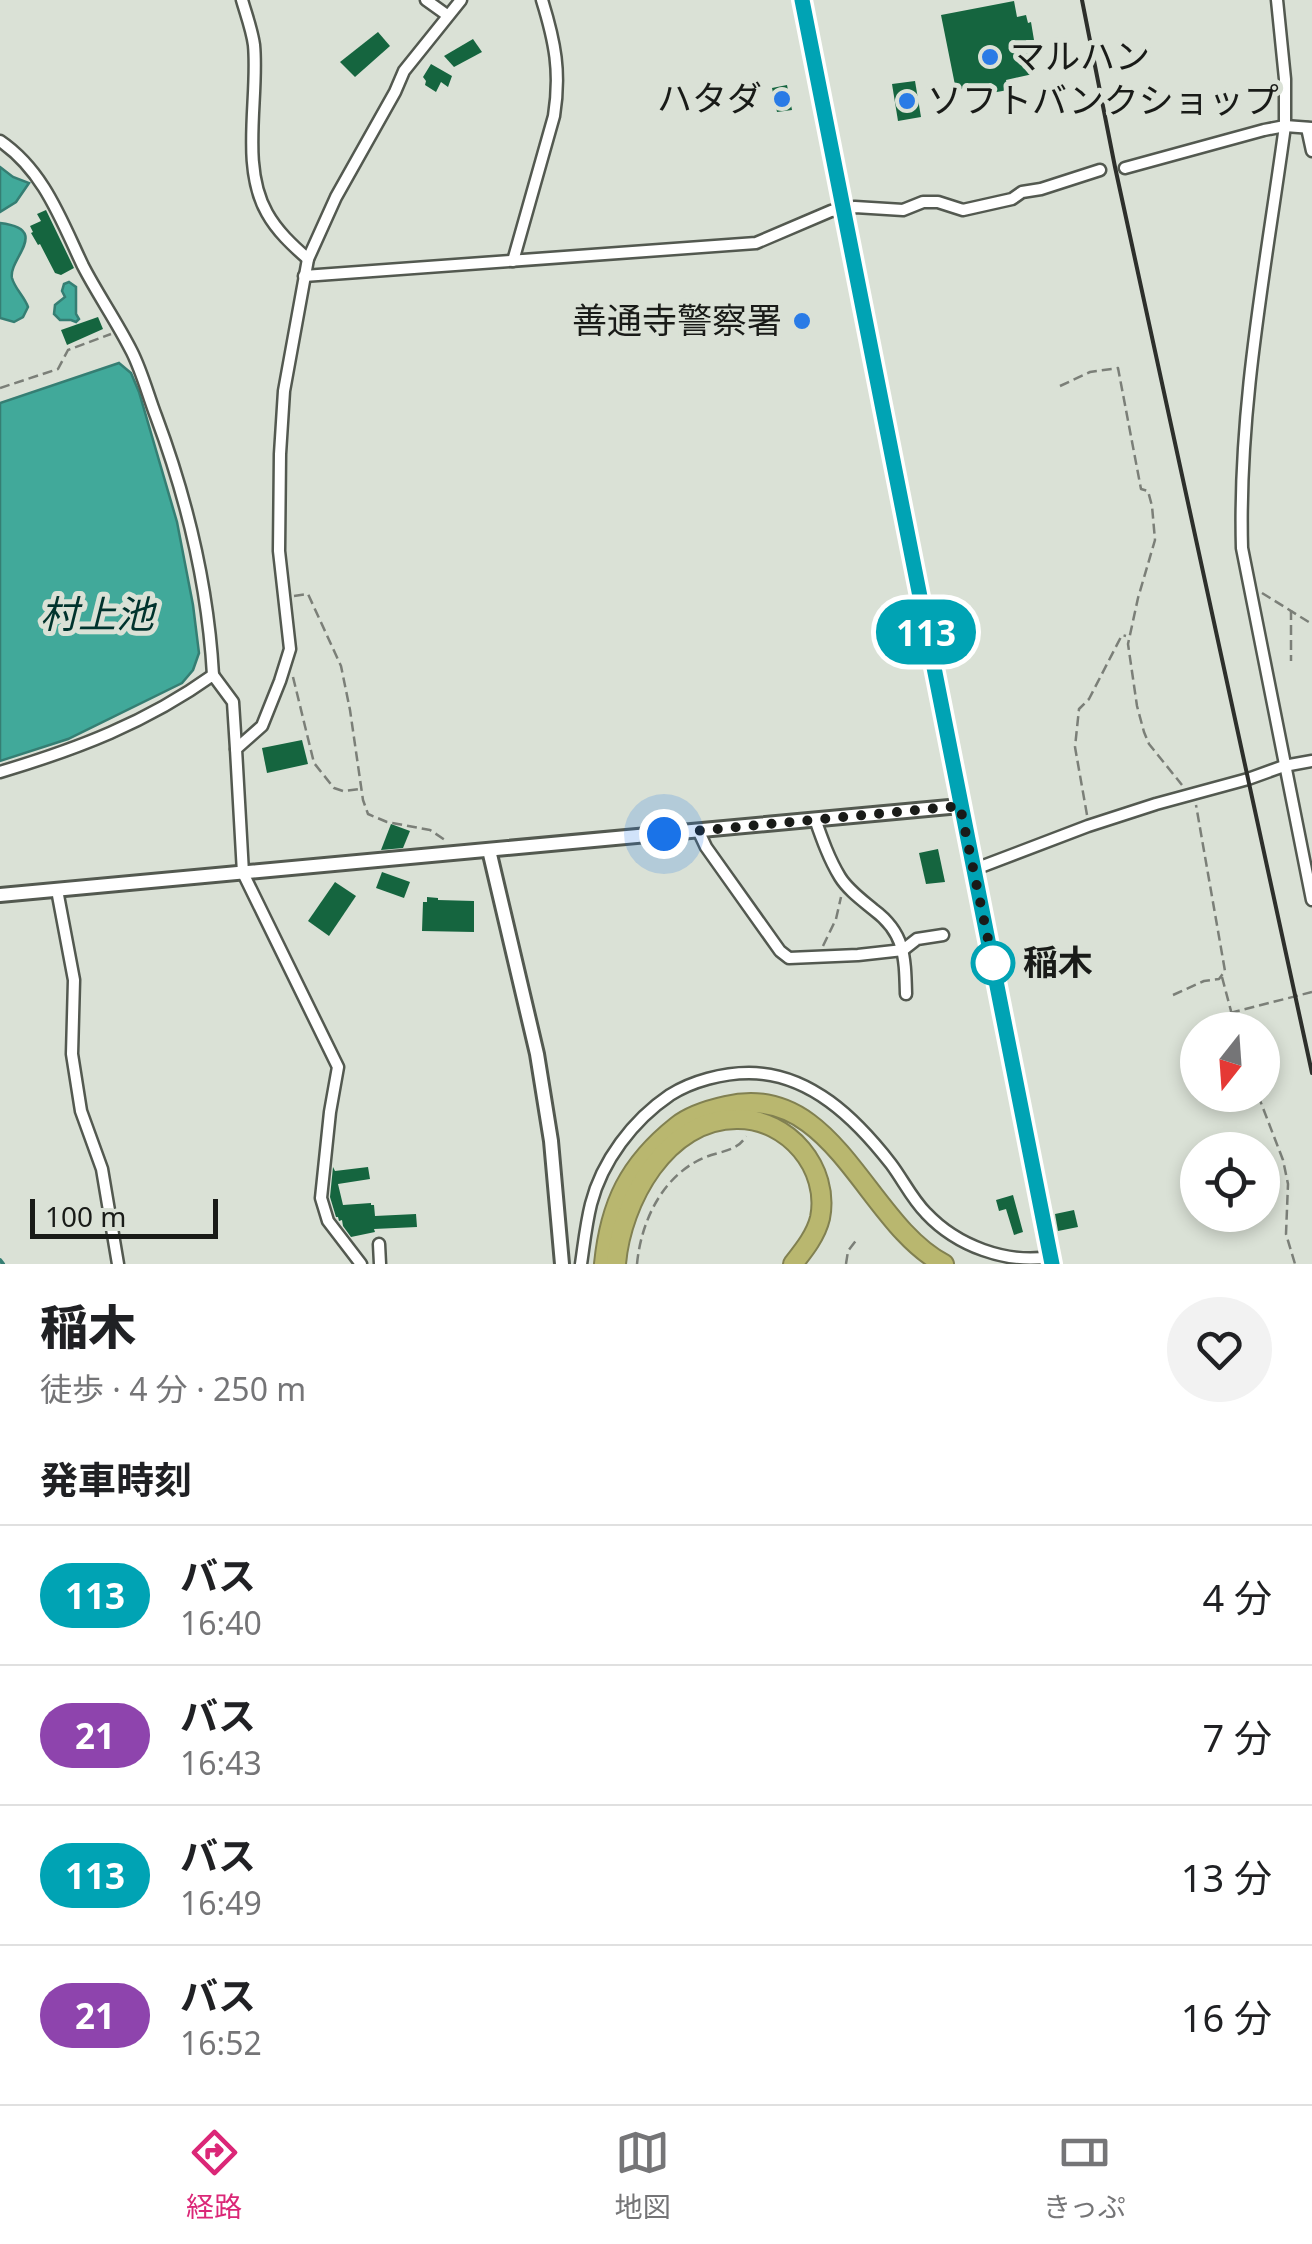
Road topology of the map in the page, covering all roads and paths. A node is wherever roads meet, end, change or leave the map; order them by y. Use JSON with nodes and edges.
{"nodes":[{"id":1,"x":242,"y":0,"type":"edge"},
{"id":2,"x":426,"y":0,"type":"edge"},
{"id":3,"x":460,"y":0,"type":"edge"},
{"id":4,"x":542,"y":0,"type":"edge"},
{"id":5,"x":802,"y":0,"type":"edge"},
{"id":6,"x":1278,"y":0,"type":"edge"},
{"id":7,"x":446,"y":16,"type":"junction"},
{"id":8,"x":1285,"y":126,"type":"junction"},
{"id":9,"x":1309,"y":128,"type":"edge"},
{"id":10,"x":0,"y":141,"type":"edge"},
{"id":11,"x":1312,"y":151,"type":"edge"},
{"id":12,"x":1125,"y":168,"type":"dead end"},
{"id":13,"x":1100,"y":170,"type":"dead end"},
{"id":14,"x":843,"y":210,"type":"junction"},
{"id":15,"x":308,"y":259,"type":"junction"},
{"id":16,"x":513,"y":260,"type":"junction"},
{"id":17,"x":304,"y":276,"type":"junction"},
{"id":18,"x":120,"y":330,"type":"junction"},
{"id":19,"x":1060,"y":386,"type":"dead end"},
{"id":20,"x":0,"y":388,"type":"edge"},
{"id":21,"x":1248,"y":585,"type":"junction"},
{"id":22,"x":285,"y":598,"type":"junction"},
{"id":23,"x":1290,"y":609,"type":"junction"},
{"id":24,"x":1312,"y":624,"type":"edge"},
{"id":25,"x":1129,"y":636,"type":"junction"},
{"id":26,"x":288,"y":656,"type":"junction"},
{"id":27,"x":1291,"y":661,"type":"dead end"},
{"id":28,"x":213,"y":675,"type":"junction"},
{"id":29,"x":236,"y":749,"type":"junction"},
{"id":30,"x":1312,"y":762,"type":"edge"},
{"id":31,"x":1284,"y":766,"type":"junction"},
{"id":32,"x":0,"y":772,"type":"edge"},
{"id":33,"x":361,"y":789,"type":"junction"},
{"id":34,"x":1191,"y":795,"type":"junction"},
{"id":35,"x":960,"y":806,"type":"junction"},
{"id":36,"x":815,"y":820,"type":"junction"},
{"id":37,"x":1088,"y":826,"type":"junction"},
{"id":38,"x":698,"y":830,"type":"junction"},
{"id":39,"x":489,"y":850,"type":"junction"},
{"id":40,"x":454,"y":853,"type":"junction"},
{"id":41,"x":974,"y":866,"type":"junction"},
{"id":42,"x":243,"y":872,"type":"junction"},
{"id":43,"x":843,"y":881,"type":"junction"},
{"id":44,"x":57,"y":890,"type":"junction"},
{"id":45,"x":0,"y":895,"type":"edge"},
{"id":46,"x":1312,"y":900,"type":"edge"},
{"id":47,"x":943,"y":935,"type":"dead end"},
{"id":48,"x":903,"y":950,"type":"junction"},
{"id":49,"x":818,"y":956,"type":"junction"},
{"id":50,"x":1222,"y":975,"type":"junction"},
{"id":51,"x":1312,"y":992,"type":"edge"},
{"id":52,"x":906,"y":994,"type":"dead end"},
{"id":53,"x":1173,"y":995,"type":"dead end"},
{"id":54,"x":1230,"y":1012,"type":"edge"},
{"id":55,"x":1234,"y":1012,"type":"edge"},
{"id":56,"x":1265,"y":1112,"type":"edge"},
{"id":57,"x":746,"y":1136,"type":"dead end"},
{"id":58,"x":858,"y":1238,"type":"dead end"},
{"id":59,"x":379,"y":1244,"type":"dead end"},
{"id":60,"x":1051,"y":1260,"type":"edge"},
{"id":61,"x":118,"y":1264,"type":"edge"},
{"id":62,"x":360,"y":1264,"type":"edge"},
{"id":63,"x":380,"y":1264,"type":"edge"},
{"id":64,"x":562,"y":1264,"type":"edge"},
{"id":65,"x":581,"y":1264,"type":"edge"},
{"id":66,"x":604,"y":1264,"type":"edge"},
{"id":67,"x":616,"y":1264,"type":"edge"},
{"id":68,"x":637,"y":1264,"type":"edge"},
{"id":69,"x":794,"y":1264,"type":"edge"},
{"id":70,"x":846,"y":1264,"type":"edge"},
{"id":71,"x":944,"y":1264,"type":"edge"},
{"id":72,"x":1295,"y":1264,"type":"edge"}],
"edges":[{"from":1,"to":15,"type":"street"},
{"from":2,"to":7,"type":"street"},
{"from":3,"to":7,"type":"street"},
{"from":4,"to":16,"type":"street"},
{"from":5,"to":14,"type":"main road"},
{"from":6,"to":8,"type":"street"},
{"from":7,"to":15,"type":"street"},
{"from":8,"to":9,"type":"street"},
{"from":8,"to":12,"type":"street"},
{"from":8,"to":21,"type":"street"},
{"from":9,"to":11,"type":"street"},
{"from":10,"to":18,"type":"street"},
{"from":13,"to":14,"type":"street"},
{"from":14,"to":16,"type":"street"},
{"from":14,"to":35,"type":"main road"},
{"from":15,"to":17,"type":"street"},
{"from":16,"to":17,"type":"street"},
{"from":17,"to":22,"type":"street"},
{"from":18,"to":20,"type":"path"},
{"from":18,"to":28,"type":"street"},
{"from":19,"to":25,"type":"path"},
{"from":21,"to":23,"type":"path"},
{"from":21,"to":31,"type":"street"},
{"from":22,"to":26,"type":"street"},
{"from":22,"to":33,"type":"path"},
{"from":23,"to":24,"type":"path"},
{"from":23,"to":27,"type":"path"},
{"from":25,"to":34,"type":"path"},
{"from":25,"to":37,"type":"path"},
{"from":26,"to":29,"type":"street"},
{"from":26,"to":33,"type":"path"},
{"from":28,"to":29,"type":"street"},
{"from":28,"to":32,"type":"street"},
{"from":29,"to":42,"type":"street"},
{"from":30,"to":31,"type":"street"},
{"from":31,"to":34,"type":"street"},
{"from":31,"to":46,"type":"street"},
{"from":33,"to":40,"type":"path"},
{"from":34,"to":37,"type":"street"},
{"from":34,"to":50,"type":"path"},
{"from":35,"to":36,"type":"street"},
{"from":35,"to":41,"type":"main road"},
{"from":36,"to":38,"type":"street"},
{"from":36,"to":43,"type":"street"},
{"from":37,"to":41,"type":"street"},
{"from":38,"to":39,"type":"street"},
{"from":38,"to":49,"type":"street"},
{"from":39,"to":40,"type":"street"},
{"from":39,"to":64,"type":"street"},
{"from":40,"to":42,"type":"street"},
{"from":41,"to":60,"type":"main road"},
{"from":42,"to":44,"type":"street"},
{"from":42,"to":62,"type":"street"},
{"from":43,"to":48,"type":"street"},
{"from":43,"to":49,"type":"path"},
{"from":44,"to":45,"type":"street"},
{"from":44,"to":61,"type":"street"},
{"from":47,"to":48,"type":"street"},
{"from":48,"to":49,"type":"street"},
{"from":48,"to":52,"type":"street"},
{"from":50,"to":53,"type":"path"},
{"from":50,"to":54,"type":"path"},
{"from":51,"to":55,"type":"path"},
{"from":56,"to":72,"type":"path"},
{"from":57,"to":68,"type":"path"},
{"from":58,"to":70,"type":"path"},
{"from":59,"to":63,"type":"street"},
{"from":60,"to":65,"type":"street"},
{"from":66,"to":71,"type":"highway"},
{"from":67,"to":69,"type":"highway"}]}
